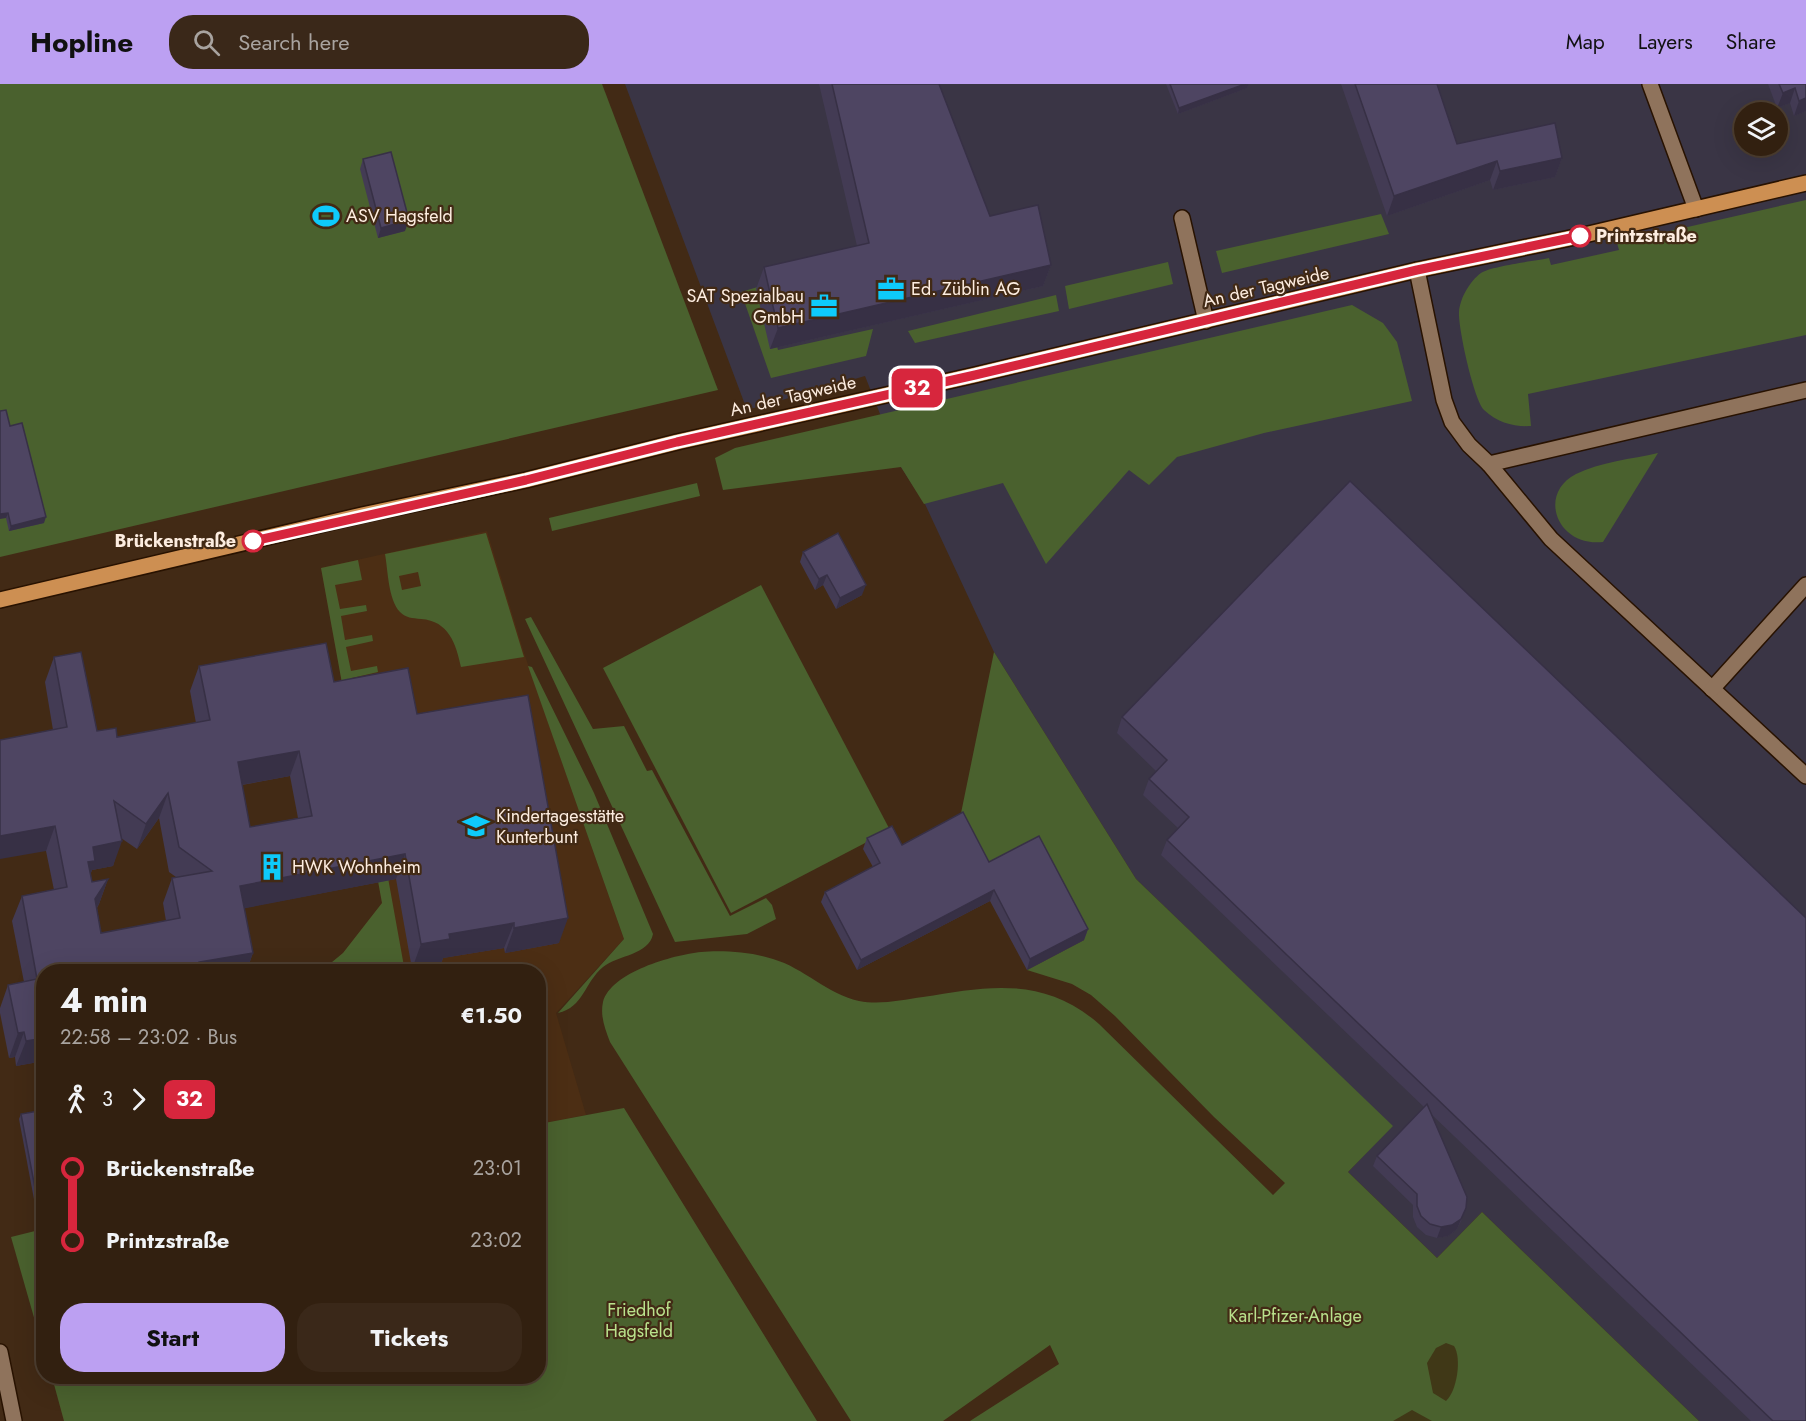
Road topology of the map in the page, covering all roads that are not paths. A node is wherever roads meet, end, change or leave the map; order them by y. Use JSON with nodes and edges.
{"nodes":[{"id":1,"x":1650,"y":84,"type":"edge"},
{"id":2,"x":1806,"y":183,"type":"edge"},
{"id":3,"x":1696,"y":209,"type":"junction"},
{"id":4,"x":1182,"y":218,"type":"dead end"},
{"id":5,"x":1417,"y":270,"type":"junction"},
{"id":6,"x":1206,"y":321,"type":"junction"},
{"id":7,"x":1806,"y":390,"type":"edge"},
{"id":8,"x":1489,"y":464,"type":"junction"},
{"id":9,"x":1806,"y":585,"type":"edge"},
{"id":10,"x":0,"y":600,"type":"edge"},
{"id":11,"x":1712,"y":689,"type":"junction"},
{"id":12,"x":1806,"y":776,"type":"edge"},
{"id":13,"x":0,"y":1352,"type":"edge"},
{"id":14,"x":14,"y":1421,"type":"edge"}],
"edges":[{"from":1,"to":3,"type":"street"},
{"from":2,"to":3,"type":"main road","name":"An der Tagweide"},
{"from":3,"to":5,"type":"main road","name":"An der Tagweide"},
{"from":4,"to":6,"type":"street"},
{"from":5,"to":6,"type":"main road","name":"An der Tagweide"},
{"from":5,"to":8,"type":"street"},
{"from":6,"to":10,"type":"main road","name":"An der Tagweide"},
{"from":7,"to":8,"type":"street"},
{"from":8,"to":11,"type":"street"},
{"from":9,"to":11,"type":"street"},
{"from":11,"to":12,"type":"street"},
{"from":13,"to":14,"type":"street"}]}
